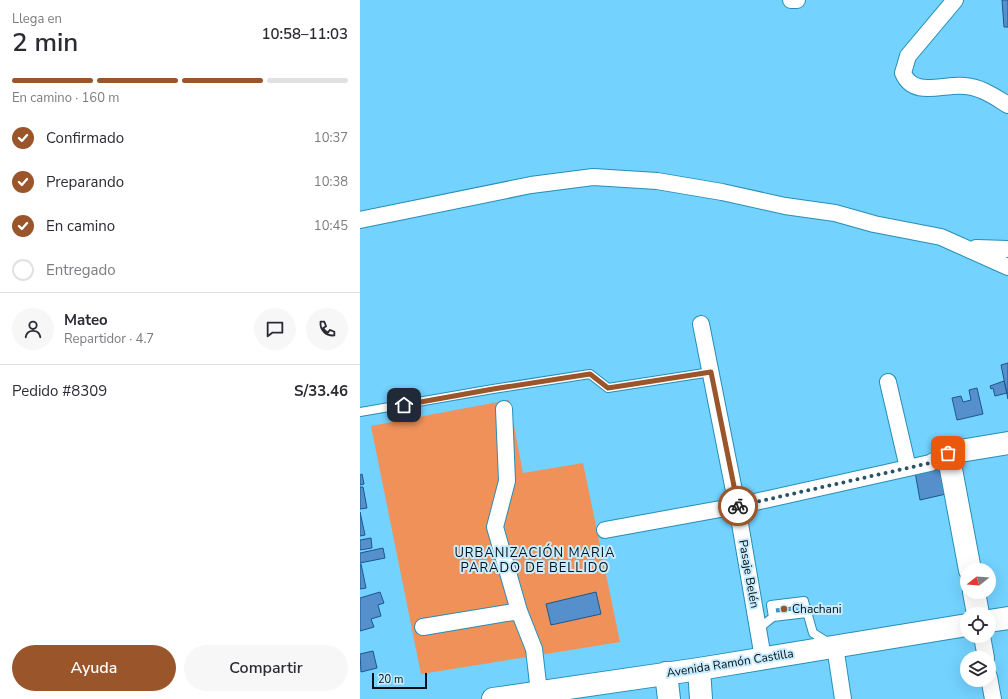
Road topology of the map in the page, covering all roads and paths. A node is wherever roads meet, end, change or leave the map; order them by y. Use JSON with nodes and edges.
{"nodes":[{"id":1,"x":791,"y":0,"type":"edge"},
{"id":2,"x":797,"y":0,"type":"edge"},
{"id":3,"x":955,"y":0,"type":"edge"},
{"id":4,"x":1008,"y":105,"type":"edge"},
{"id":5,"x":360,"y":220,"type":"edge"},
{"id":6,"x":963,"y":247,"type":"junction"},
{"id":7,"x":1008,"y":249,"type":"edge"},
{"id":8,"x":1008,"y":266,"type":"edge"},
{"id":9,"x":701,"y":324,"type":"dead end"},
{"id":10,"x":711,"y":372,"type":"junction"},
{"id":11,"x":888,"y":382,"type":"dead end"},
{"id":12,"x":504,"y":409,"type":"dead end"},
{"id":13,"x":360,"y":412,"type":"edge"},
{"id":14,"x":1008,"y":443,"type":"edge"},
{"id":15,"x":948,"y":453,"type":"junction"},
{"id":16,"x":908,"y":468,"type":"junction"},
{"id":17,"x":737,"y":506,"type":"junction"},
{"id":18,"x":605,"y":530,"type":"dead end"},
{"id":19,"x":969,"y":563,"type":"edge"},
{"id":20,"x":520,"y":611,"type":"junction"},
{"id":21,"x":807,"y":613,"type":"junction"},
{"id":22,"x":773,"y":616,"type":"junction"},
{"id":23,"x":1008,"y":618,"type":"edge"},
{"id":24,"x":996,"y":620,"type":"edge"},
{"id":25,"x":960,"y":626,"type":"edge"},
{"id":26,"x":423,"y":627,"type":"dead end"},
{"id":27,"x":758,"y":629,"type":"junction"},
{"id":28,"x":835,"y":646,"type":"junction"},
{"id":29,"x":763,"y":658,"type":"junction"},
{"id":30,"x":699,"y":669,"type":"junction"},
{"id":31,"x":666,"y":673,"type":"junction"},
{"id":32,"x":991,"y":687,"type":"edge"},
{"id":33,"x":539,"y":692,"type":"junction"},
{"id":34,"x":517,"y":697,"type":"edge"},
{"id":35,"x":493,"y":699,"type":"edge"},
{"id":36,"x":669,"y":699,"type":"edge"},
{"id":37,"x":701,"y":699,"type":"edge"},
{"id":38,"x":843,"y":699,"type":"edge"},
{"id":39,"x":993,"y":699,"type":"edge"}],
"edges":[{"from":1,"to":2,"type":"street"},
{"from":3,"to":4,"type":"street"},
{"from":5,"to":6,"type":"street"},
{"from":6,"to":7,"type":"street"},
{"from":6,"to":8,"type":"street"},
{"from":9,"to":10,"type":"street","name":"Pasaje Belén"},
{"from":10,"to":13,"type":"lane"},
{"from":10,"to":17,"type":"street","name":"Pasaje Belén"},
{"from":11,"to":16,"type":"street"},
{"from":12,"to":20,"type":"street"},
{"from":14,"to":15,"type":"main road"},
{"from":15,"to":16,"type":"street"},
{"from":15,"to":19,"type":"main road"},
{"from":16,"to":17,"type":"street"},
{"from":17,"to":18,"type":"street"},
{"from":17,"to":27,"type":"street","name":"Pasaje Belén"},
{"from":20,"to":26,"type":"street"},
{"from":20,"to":33,"type":"street"},
{"from":21,"to":22,"type":"lane"},
{"from":21,"to":22,"type":"lane"},
{"from":21,"to":28,"type":"lane"},
{"from":22,"to":27,"type":"lane"},
{"from":23,"to":24,"type":"main road"},
{"from":25,"to":28,"type":"main road","name":"Avenida Ramón Castilla"},
{"from":27,"to":29,"type":"street","name":"Pasaje Belén"},
{"from":28,"to":29,"type":"main road","name":"Avenida Ramón Castilla"},
{"from":28,"to":38,"type":"street"},
{"from":29,"to":30,"type":"main road","name":"Avenida Ramón Castilla"},
{"from":30,"to":31,"type":"main road","name":"Avenida Ramón Castilla"},
{"from":30,"to":37,"type":"main road"},
{"from":31,"to":33,"type":"main road","name":"Avenida Ramón Castilla"},
{"from":31,"to":36,"type":"main road"},
{"from":32,"to":39,"type":"street"},
{"from":33,"to":34,"type":"main road","name":"Avenida Ramón Castilla"},
{"from":34,"to":35,"type":"main road","name":"Avenida Ramón Castilla"}]}
